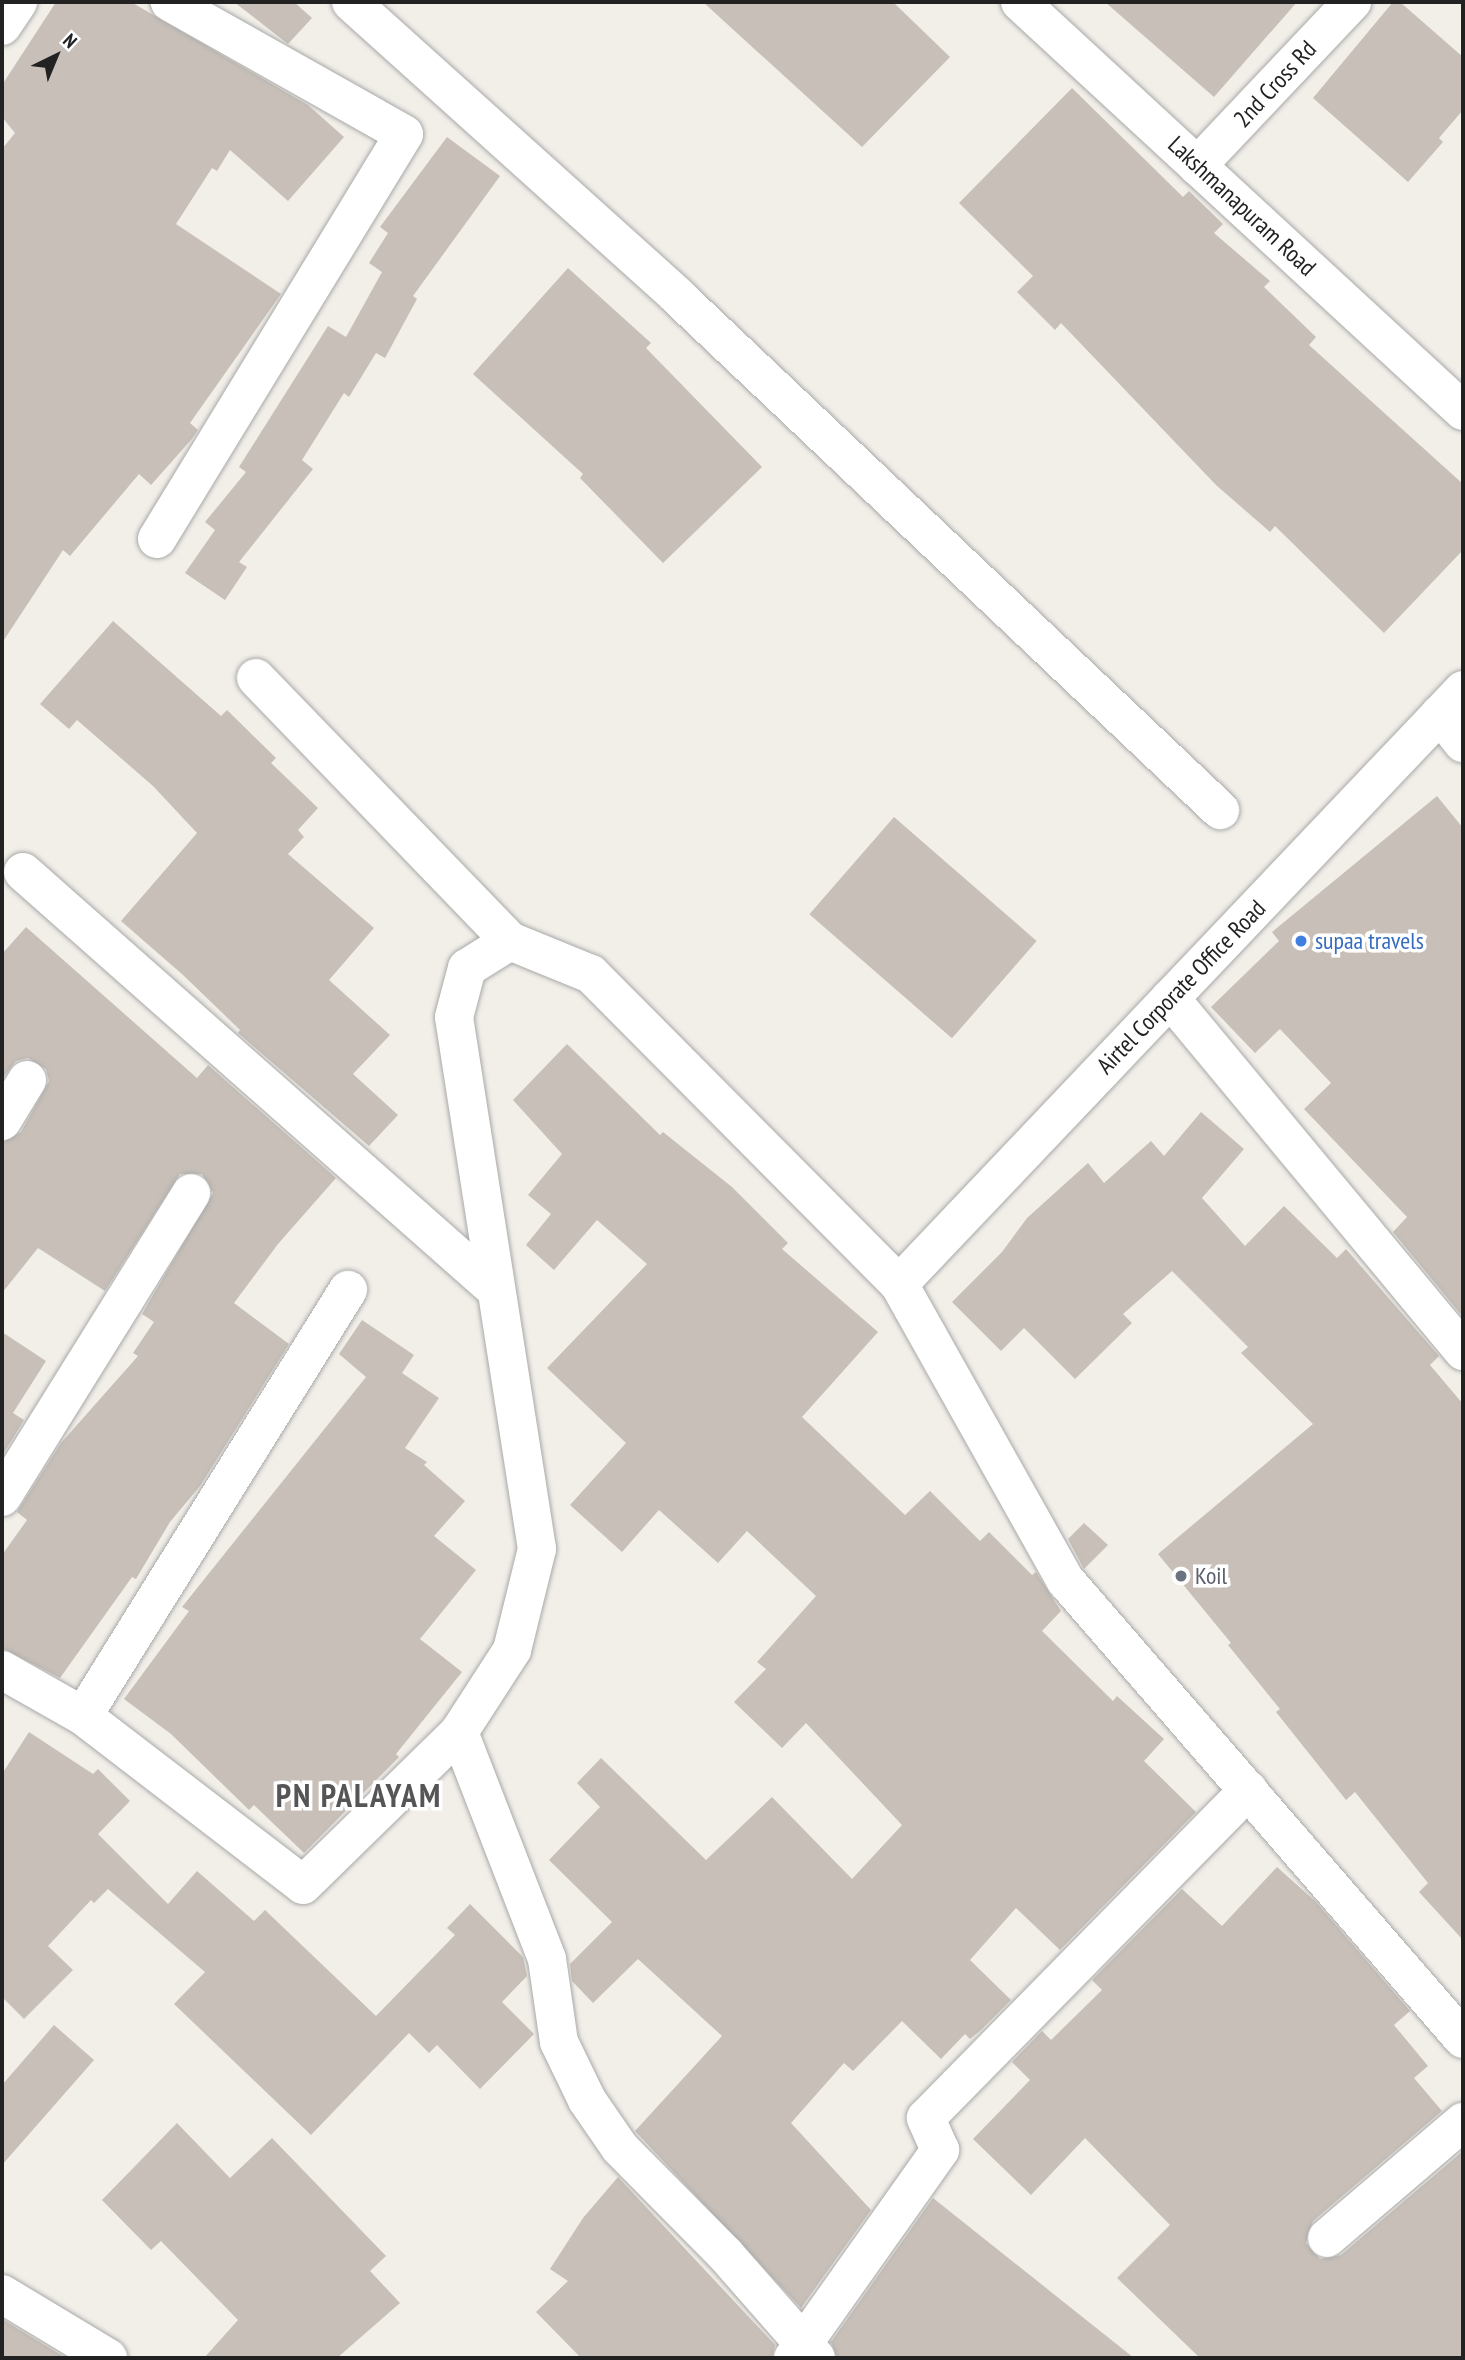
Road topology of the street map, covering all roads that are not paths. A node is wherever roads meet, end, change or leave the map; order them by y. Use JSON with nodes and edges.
{"nodes":[{"id":1,"x":18,"y":2,"type":"edge"},
{"id":2,"x":170,"y":2,"type":"edge"},
{"id":3,"x":351,"y":2,"type":"edge"},
{"id":4,"x":1020,"y":2,"type":"edge"},
{"id":5,"x":1352,"y":2,"type":"edge"},
{"id":6,"x":2,"y":26,"type":"edge"},
{"id":7,"x":1198,"y":166,"type":"junction"},
{"id":8,"x":1463,"y":411,"type":"edge"},
{"id":9,"x":156,"y":538,"type":"dead end"},
{"id":10,"x":256,"y":678,"type":"dead end"},
{"id":11,"x":1456,"y":716,"type":"edge"},
{"id":12,"x":1220,"y":810,"type":"dead end"},
{"id":13,"x":23,"y":872,"type":"dead end"},
{"id":14,"x":510,"y":941,"type":"junction"},
{"id":15,"x":1170,"y":998,"type":"junction"},
{"id":16,"x":27,"y":1080,"type":"dead end"},
{"id":17,"x":2,"y":1121,"type":"edge"},
{"id":18,"x":191,"y":1194,"type":"dead end"},
{"id":19,"x":899,"y":1284,"type":"junction"},
{"id":20,"x":348,"y":1290,"type":"dead end"},
{"id":21,"x":496,"y":1290,"type":"junction"},
{"id":22,"x":1463,"y":1351,"type":"edge"},
{"id":23,"x":2,"y":1497,"type":"edge"},
{"id":24,"x":2,"y":1670,"type":"edge"},
{"id":25,"x":83,"y":1716,"type":"junction"},
{"id":26,"x":459,"y":1732,"type":"junction"},
{"id":27,"x":1248,"y":1790,"type":"junction"},
{"id":28,"x":1463,"y":2039,"type":"edge"},
{"id":29,"x":1463,"y":2122,"type":"edge"},
{"id":30,"x":1327,"y":2238,"type":"dead end"},
{"id":31,"x":2,"y":2294,"type":"edge"},
{"id":32,"x":805,"y":2354,"type":"edge"},
{"id":33,"x":108,"y":2358,"type":"edge"}],
"edges":[{"from":1,"to":6,"type":"street"},
{"from":2,"to":9,"type":"street"},
{"from":3,"to":12,"type":"street"},
{"from":4,"to":7,"type":"street","name":"Lakshmanapuram Road"},
{"from":5,"to":7,"type":"street","name":"2nd Cross Rd"},
{"from":7,"to":8,"type":"street","name":"Lakshmanapuram Road"},
{"from":10,"to":14,"type":"street"},
{"from":11,"to":15,"type":"street","name":"Airtel Corporate Office Road"},
{"from":13,"to":21,"type":"street"},
{"from":14,"to":19,"type":"street"},
{"from":14,"to":21,"type":"street"},
{"from":15,"to":19,"type":"street","name":"Airtel Corporate Office Road"},
{"from":15,"to":22,"type":"street"},
{"from":16,"to":17,"type":"street"},
{"from":18,"to":23,"type":"street"},
{"from":19,"to":27,"type":"street"},
{"from":20,"to":25,"type":"street"},
{"from":21,"to":26,"type":"street"},
{"from":24,"to":25,"type":"street"},
{"from":25,"to":26,"type":"street"},
{"from":26,"to":32,"type":"street"},
{"from":27,"to":28,"type":"street"},
{"from":27,"to":32,"type":"street"},
{"from":29,"to":30,"type":"street"},
{"from":31,"to":33,"type":"street"}]}
